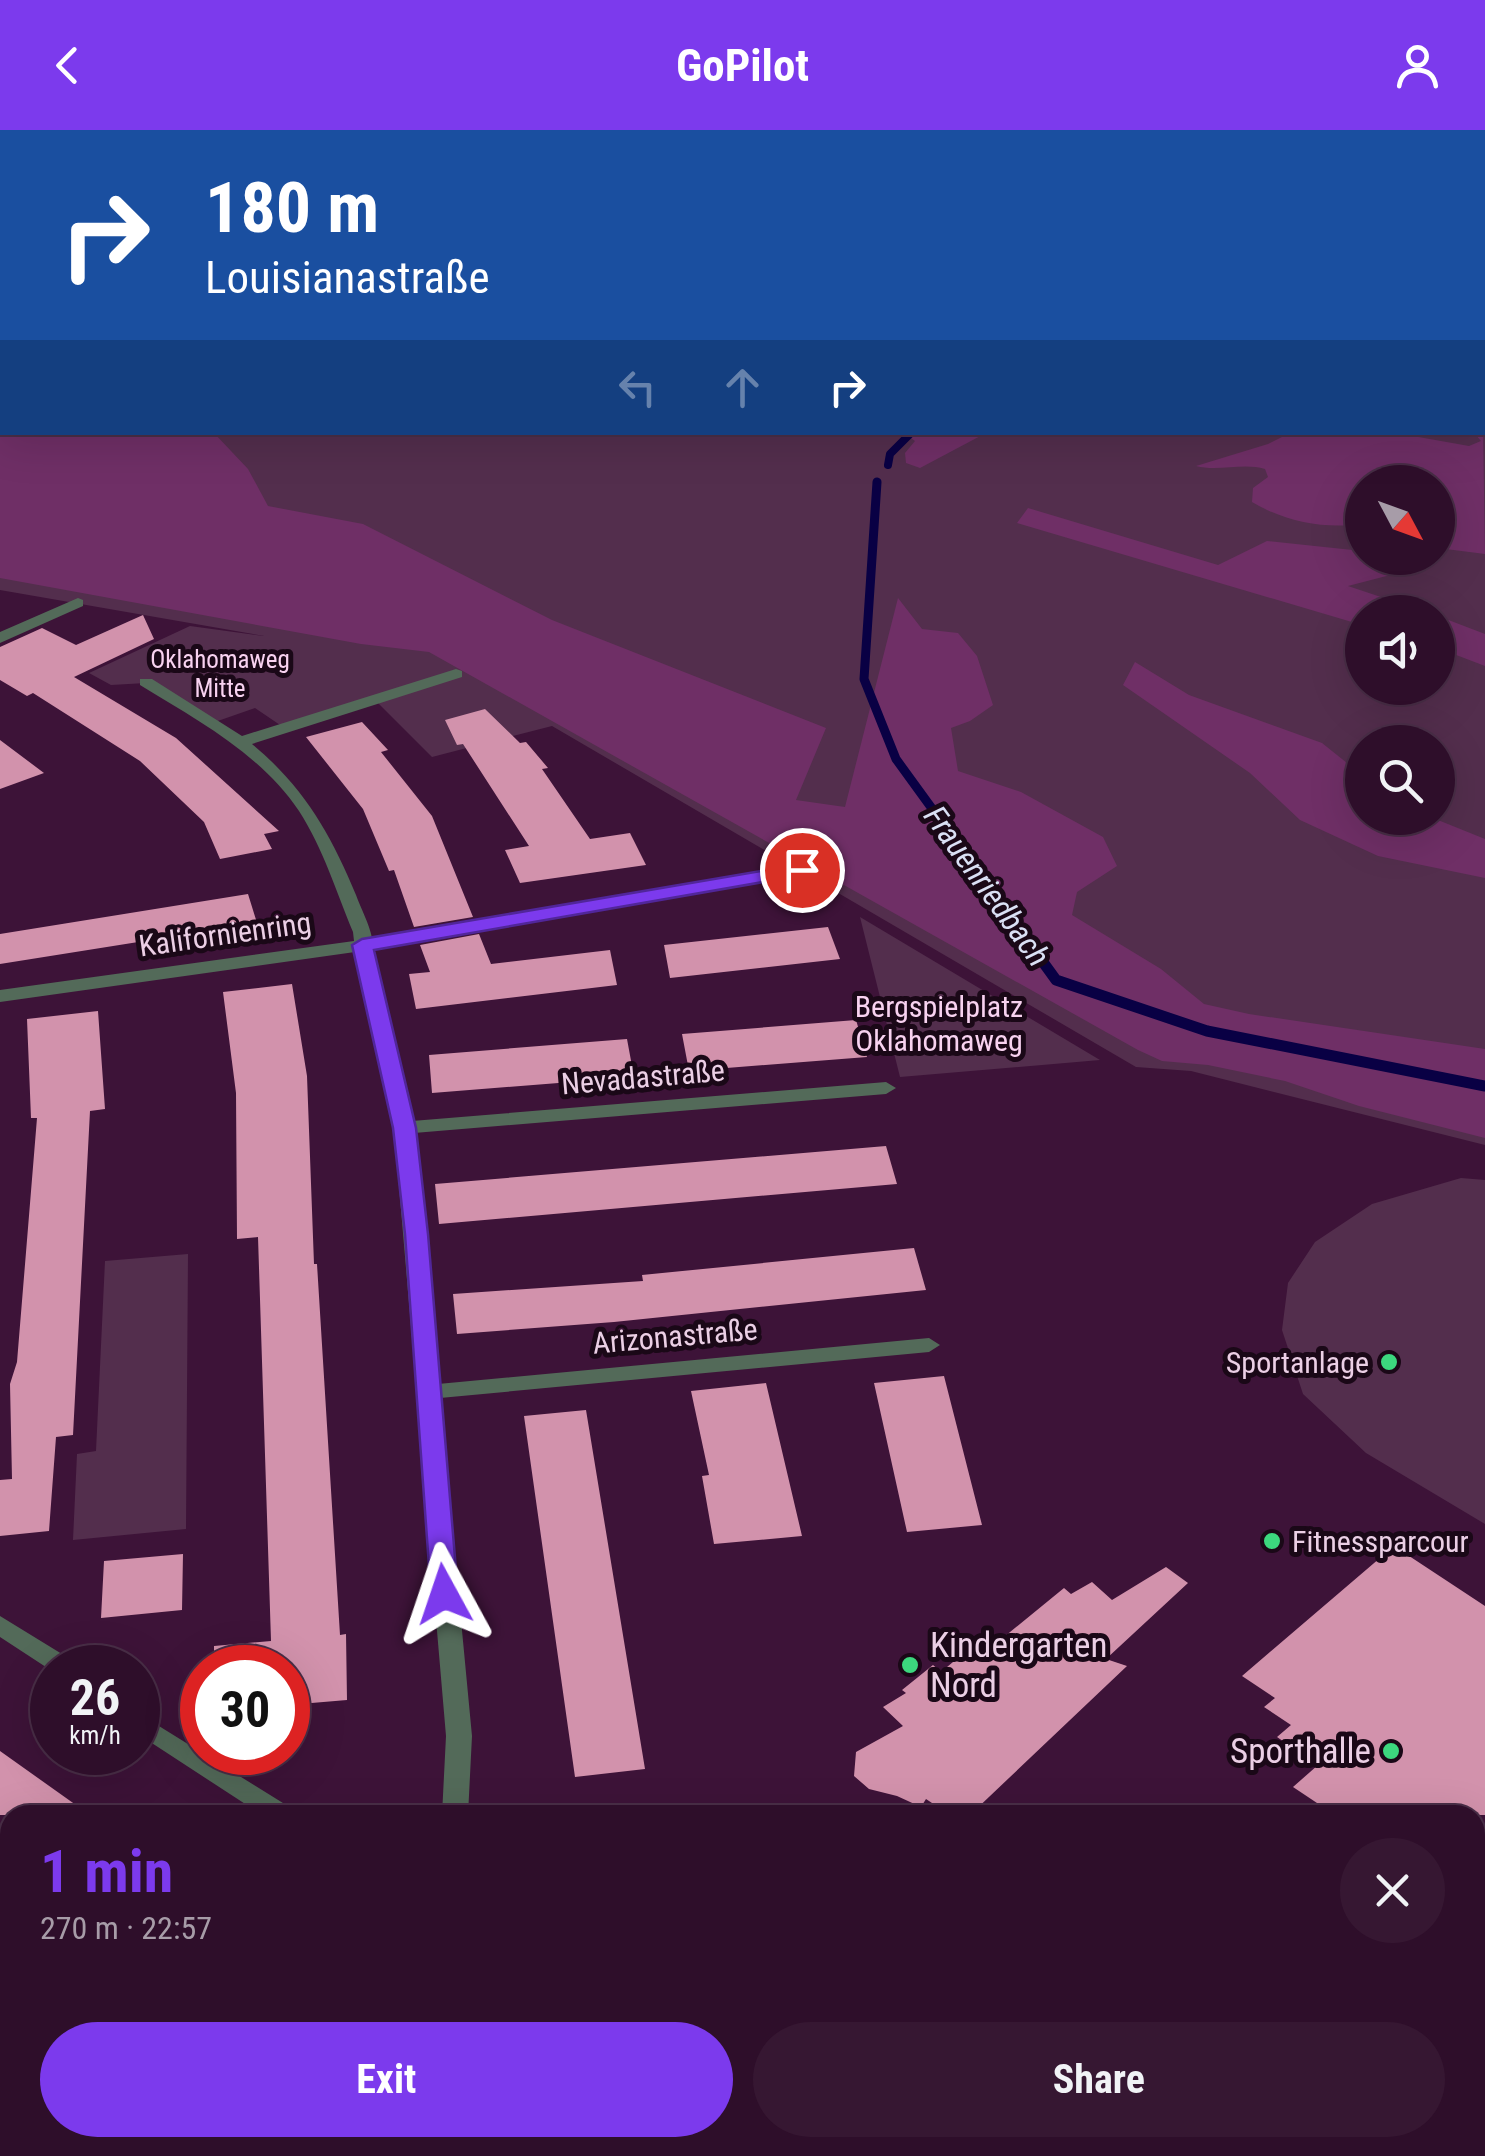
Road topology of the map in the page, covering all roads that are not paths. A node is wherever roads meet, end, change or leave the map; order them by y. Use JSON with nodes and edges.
{"nodes":[{"id":1,"x":78,"y":602,"type":"dead end"},
{"id":2,"x":0,"y":638,"type":"edge"},
{"id":3,"x":456,"y":674,"type":"dead end"},
{"id":4,"x":146,"y":682,"type":"dead end"},
{"id":5,"x":240,"y":742,"type":"junction"},
{"id":6,"x":802,"y":870,"type":"dead end"},
{"id":7,"x":362,"y":945,"type":"junction"},
{"id":8,"x":0,"y":996,"type":"edge"},
{"id":9,"x":886,"y":1088,"type":"dead end"},
{"id":10,"x":404,"y":1128,"type":"junction"},
{"id":11,"x":929,"y":1345,"type":"dead end"},
{"id":12,"x":428,"y":1392,"type":"junction"},
{"id":13,"x":0,"y":1625,"type":"edge"},
{"id":14,"x":31,"y":1645,"type":"edge"},
{"id":15,"x":160,"y":1736,"type":"edge"},
{"id":16,"x":267,"y":1805,"type":"edge"},
{"id":17,"x":456,"y":1805,"type":"edge"}],
"edges":[{"from":1,"to":2,"type":"street"},
{"from":3,"to":5,"type":"street"},
{"from":4,"to":5,"type":"street"},
{"from":5,"to":7,"type":"street"},
{"from":6,"to":7,"type":"street","name":"Kalifornienring"},
{"from":7,"to":8,"type":"street","name":"Kalifornienring"},
{"from":7,"to":10,"type":"street"},
{"from":9,"to":10,"type":"street","name":"Nevadastraße"},
{"from":10,"to":12,"type":"street"},
{"from":11,"to":12,"type":"street","name":"Arizonastraße"},
{"from":12,"to":17,"type":"street"},
{"from":13,"to":14,"type":"street"},
{"from":15,"to":16,"type":"street"}]}
